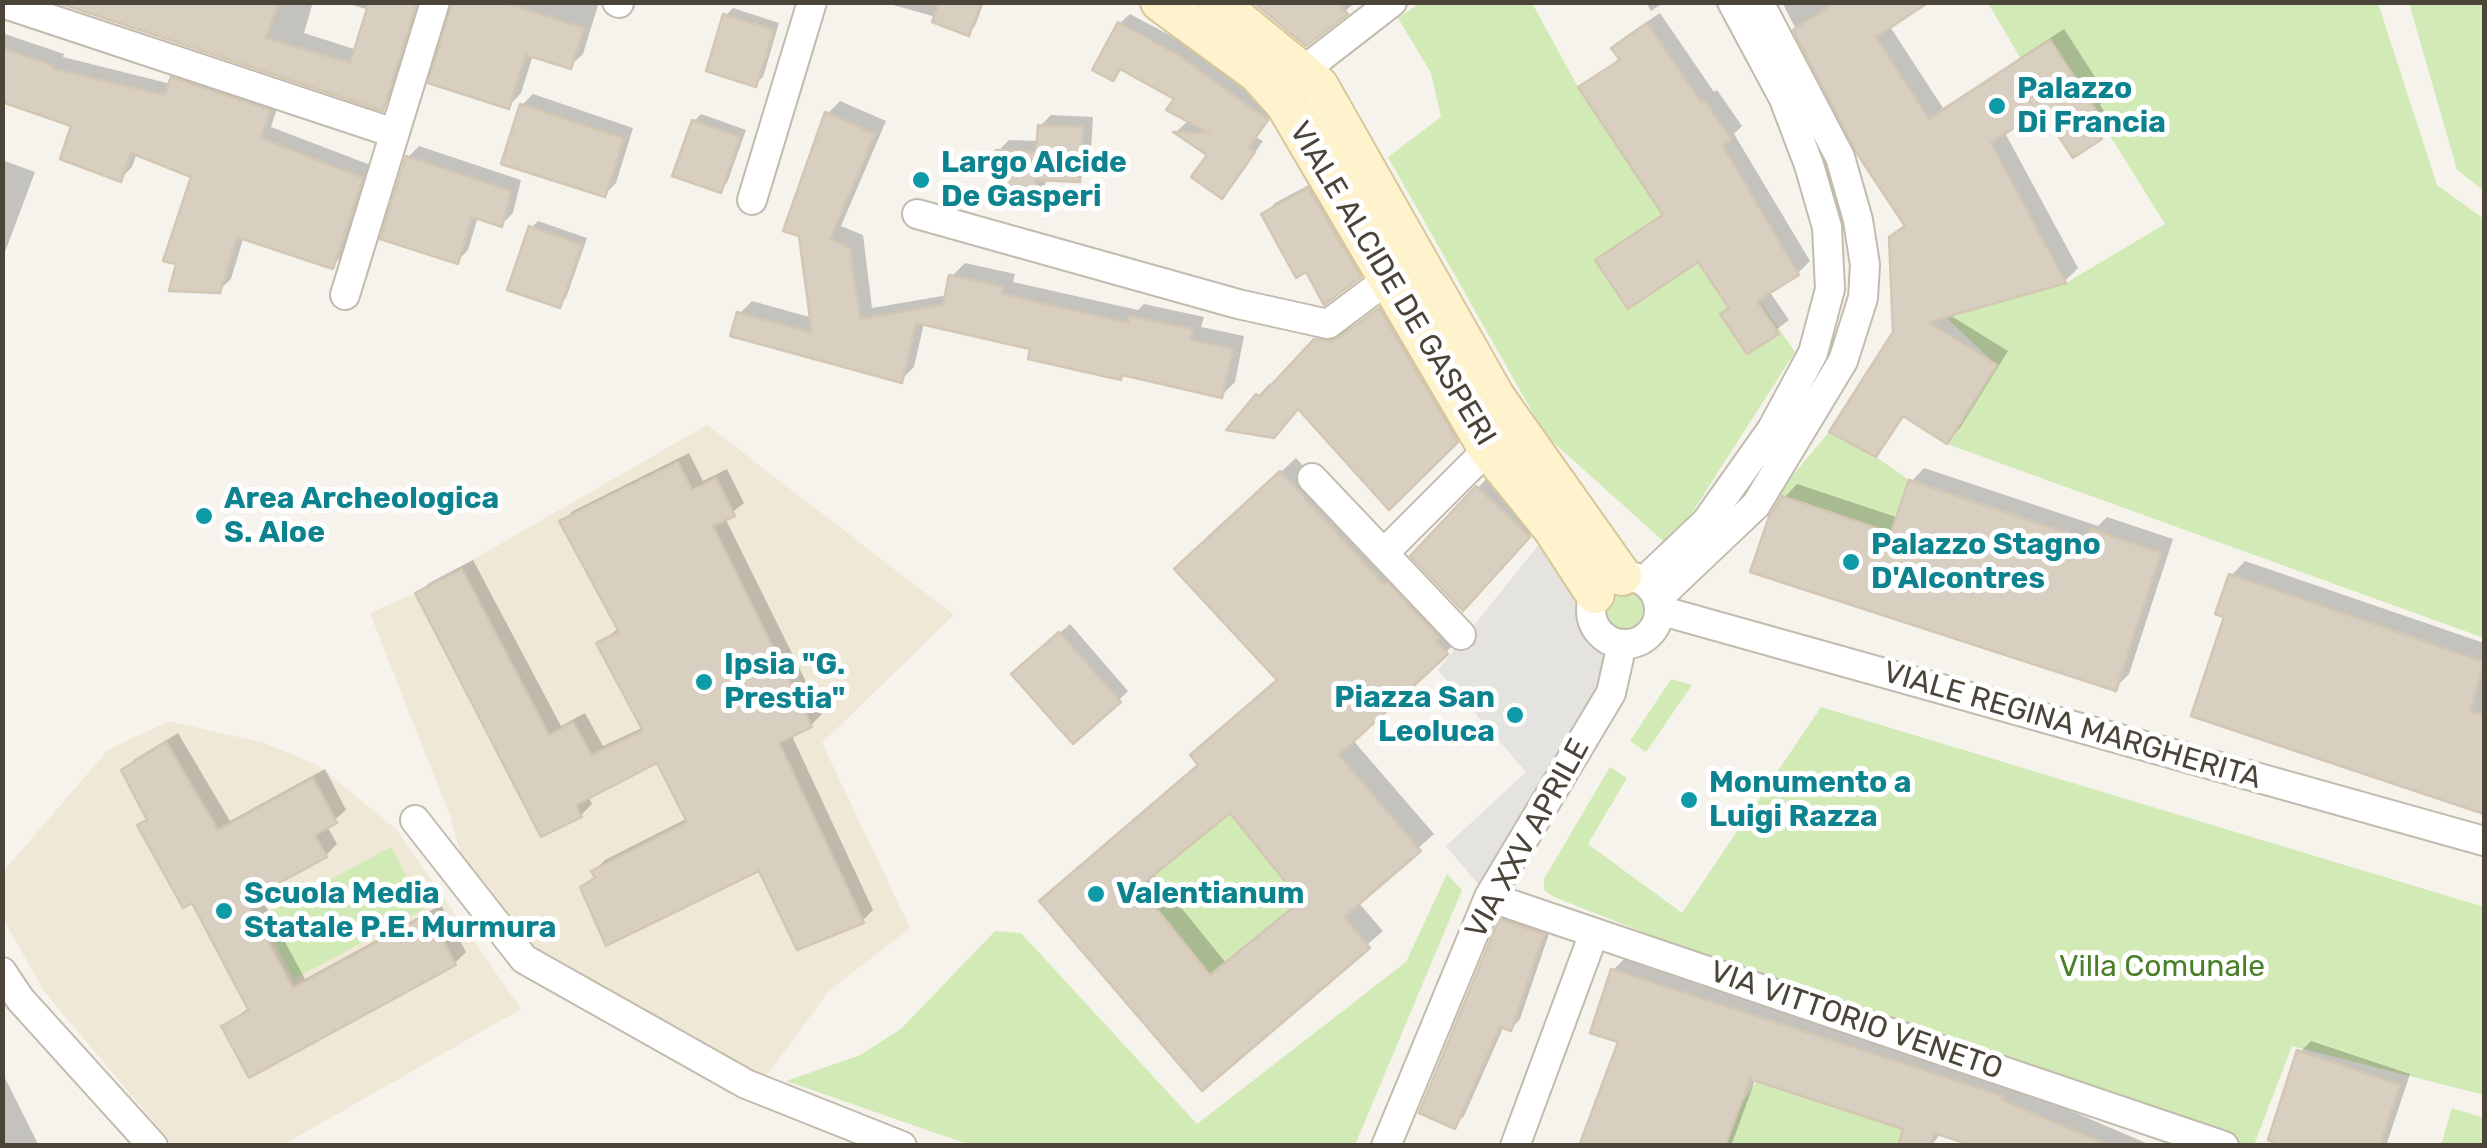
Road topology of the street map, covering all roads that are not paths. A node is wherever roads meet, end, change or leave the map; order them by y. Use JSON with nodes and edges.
{"nodes":[{"id":1,"x":435,"y":2,"type":"edge"},
{"id":2,"x":812,"y":2,"type":"edge"},
{"id":3,"x":1160,"y":2,"type":"edge"},
{"id":4,"x":1217,"y":2,"type":"edge"},
{"id":5,"x":1392,"y":2,"type":"edge"},
{"id":6,"x":2,"y":3,"type":"edge"},
{"id":7,"x":1752,"y":8,"type":"edge"},
{"id":8,"x":1304,"y":71,"type":"junction"},
{"id":9,"x":394,"y":133,"type":"junction"},
{"id":10,"x":752,"y":200,"type":"dead end"},
{"id":11,"x":917,"y":214,"type":"dead end"},
{"id":12,"x":1388,"y":279,"type":"junction"},
{"id":13,"x":345,"y":295,"type":"dead end"},
{"id":14,"x":1488,"y":449,"type":"junction"},
{"id":15,"x":1312,"y":478,"type":"dead end"},
{"id":16,"x":1384,"y":553,"type":"junction"},
{"id":17,"x":1636,"y":592,"type":"junction"},
{"id":18,"x":1462,"y":635,"type":"dead end"},
{"id":19,"x":1622,"y":644,"type":"junction"},
{"id":20,"x":415,"y":820,"type":"dead end"},
{"id":21,"x":2484,"y":842,"type":"edge"},
{"id":22,"x":1489,"y":896,"type":"junction"},
{"id":23,"x":1594,"y":932,"type":"junction"},
{"id":24,"x":2,"y":972,"type":"edge"},
{"id":25,"x":153,"y":1146,"type":"edge"},
{"id":26,"x":902,"y":1146,"type":"edge"},
{"id":27,"x":1386,"y":1146,"type":"edge"},
{"id":28,"x":1516,"y":1146,"type":"edge"},
{"id":29,"x":2224,"y":1146,"type":"edge"}],
"edges":[{"from":1,"to":9,"type":"street"},
{"from":2,"to":10,"type":"street"},
{"from":3,"to":12,"type":"main road","name":"VIALE ALCIDE DE GASPERI"},
{"from":4,"to":8,"type":"main road"},
{"from":5,"to":8,"type":"street"},
{"from":6,"to":9,"type":"street"},
{"from":7,"to":17,"type":"street"},
{"from":8,"to":17,"type":"main road"},
{"from":9,"to":13,"type":"street"},
{"from":11,"to":12,"type":"street"},
{"from":12,"to":14,"type":"main road","name":"VIALE ALCIDE DE GASPERI"},
{"from":14,"to":16,"type":"street"},
{"from":14,"to":17,"type":"main road","name":"VIALE ALCIDE DE GASPERI"},
{"from":15,"to":16,"type":"street"},
{"from":16,"to":18,"type":"street"},
{"from":17,"to":19,"type":"street"},
{"from":17,"to":19,"type":"street"},
{"from":17,"to":21,"type":"street","name":"VIALE REGINA MARGHERITA"},
{"from":19,"to":22,"type":"street","name":"VIA XXV APRILE"},
{"from":20,"to":26,"type":"street"},
{"from":22,"to":23,"type":"street","name":"VIA VITTORIO VENETO"},
{"from":22,"to":27,"type":"street","name":"VIA XXV APRILE"},
{"from":23,"to":28,"type":"street"},
{"from":23,"to":29,"type":"street","name":"VIA VITTORIO VENETO"},
{"from":24,"to":25,"type":"street"}]}
